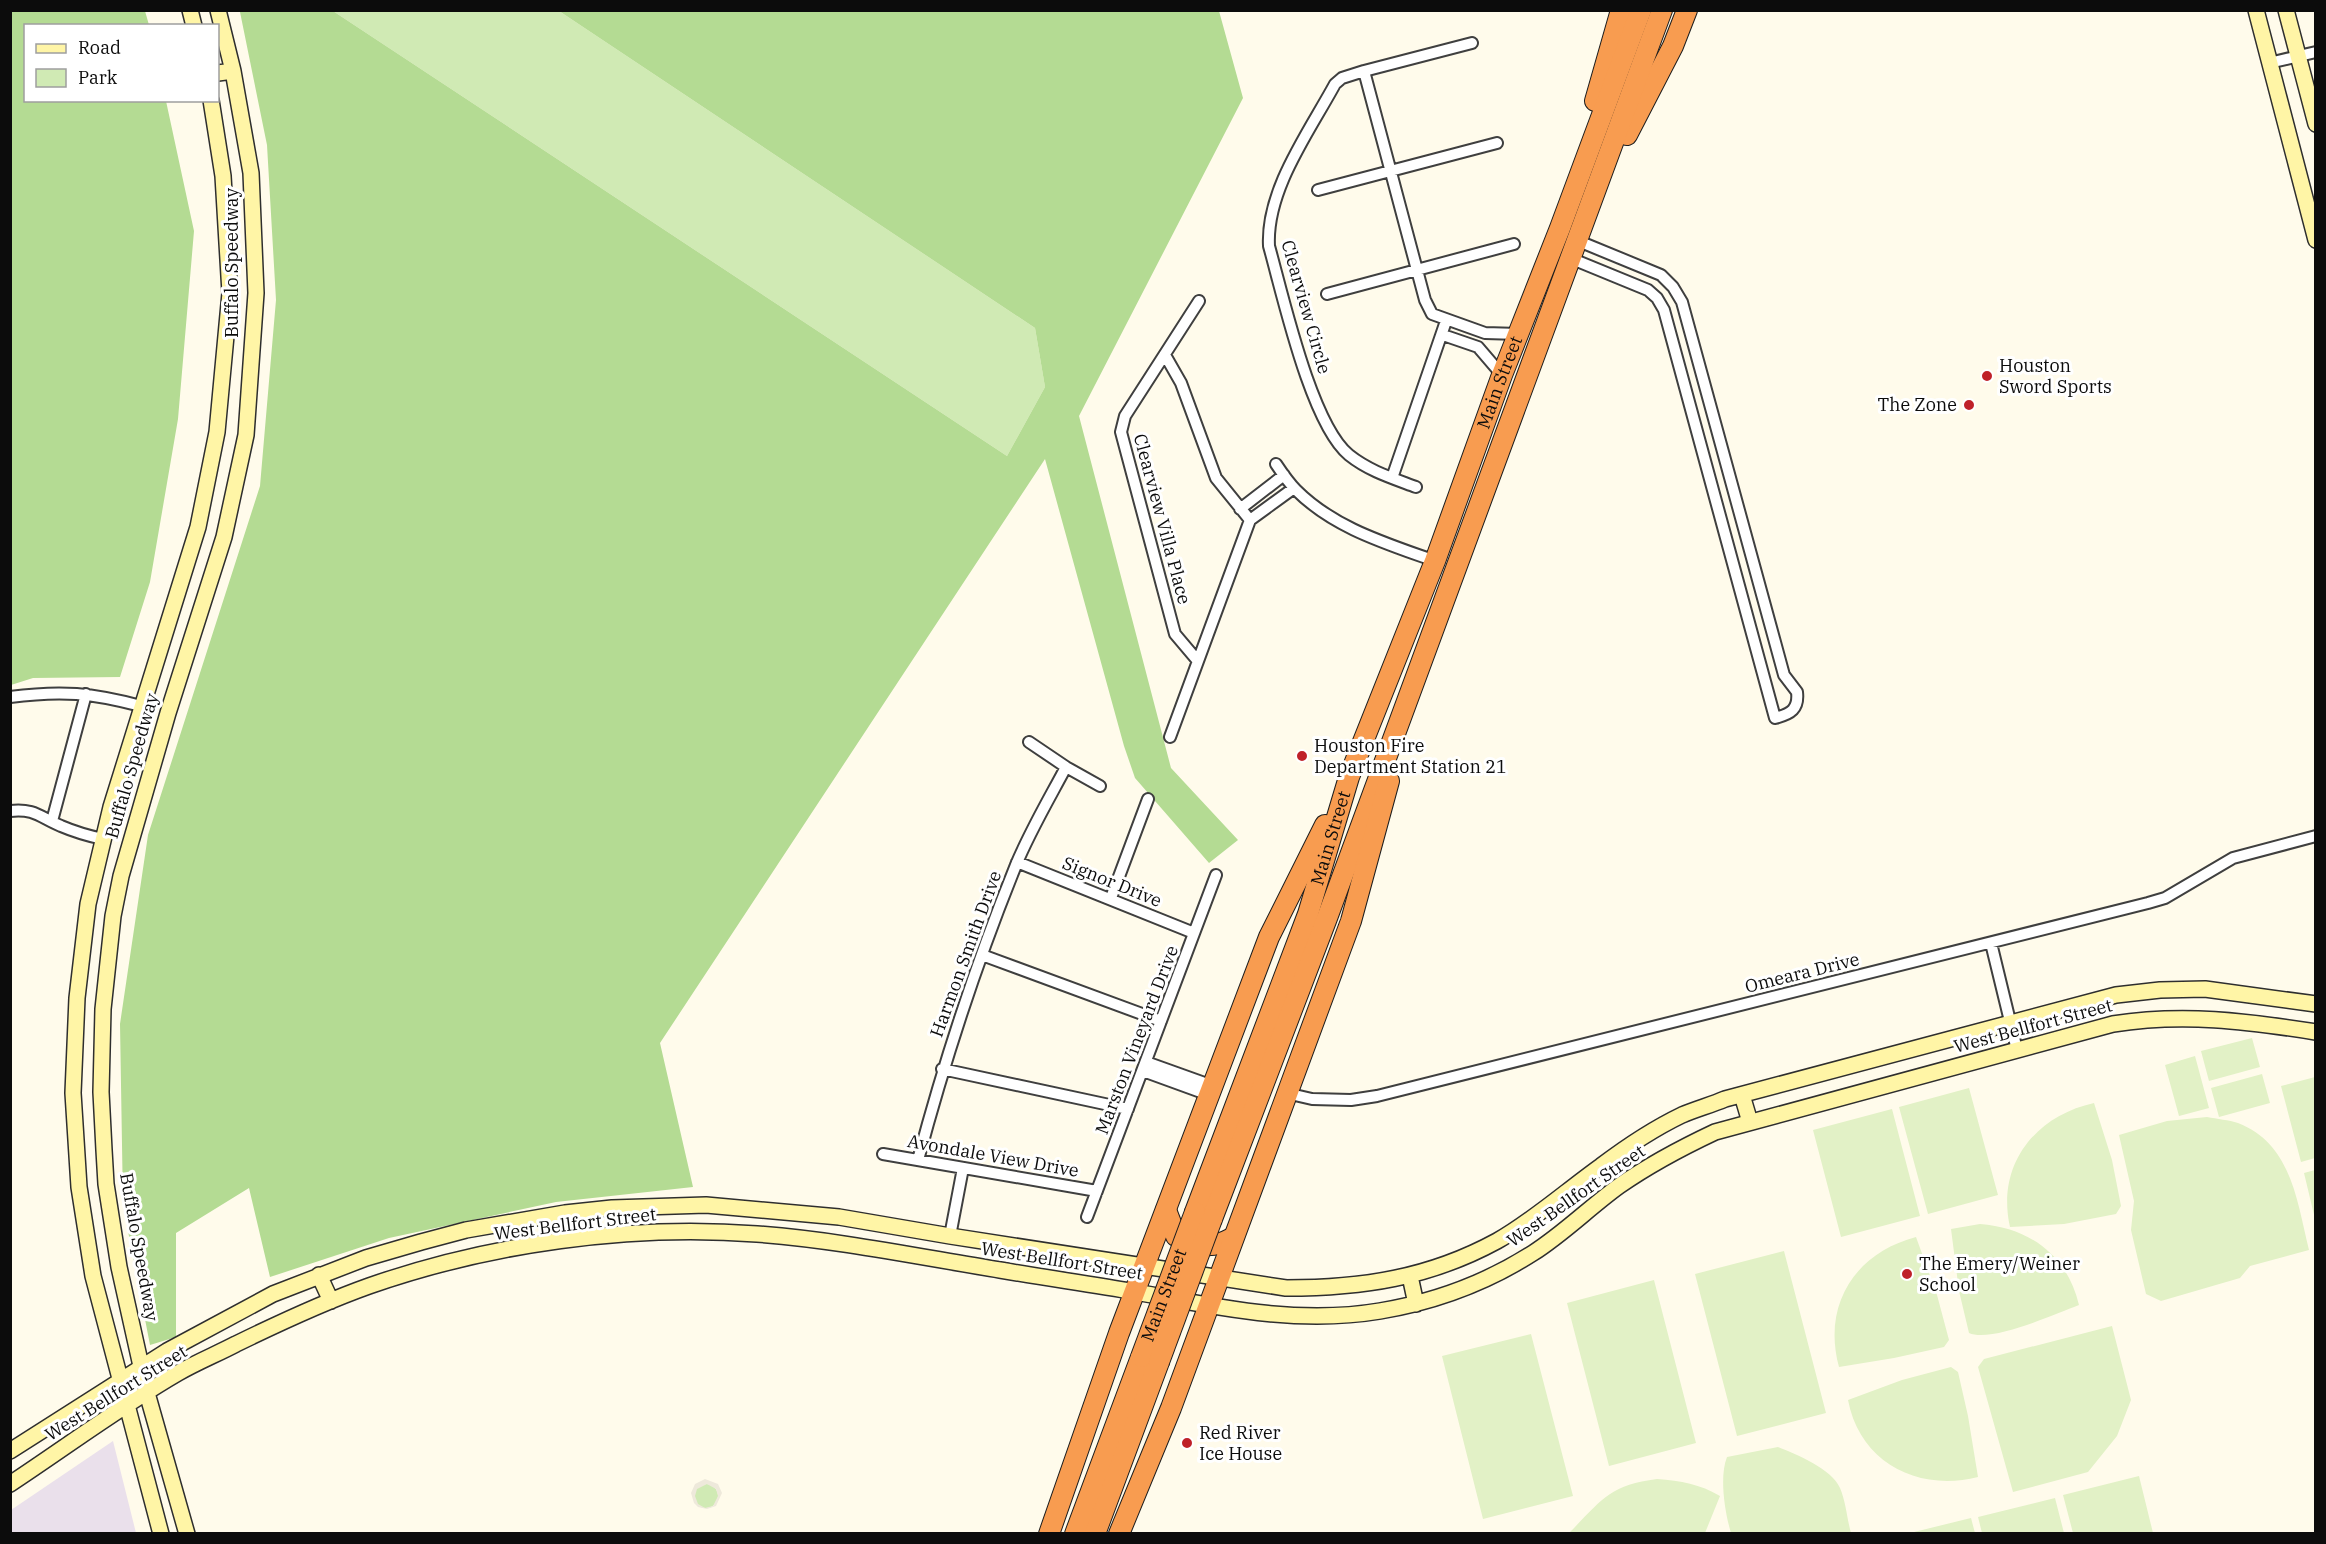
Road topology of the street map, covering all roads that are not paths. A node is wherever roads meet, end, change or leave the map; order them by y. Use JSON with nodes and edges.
{"nodes":[{"id":1,"x":218,"y":10,"type":"edge"},
{"id":2,"x":1621,"y":10,"type":"edge"},
{"id":3,"x":1641,"y":10,"type":"edge"},
{"id":4,"x":1662,"y":10,"type":"edge"},
{"id":5,"x":1687,"y":10,"type":"edge"},
{"id":6,"x":2256,"y":10,"type":"edge"},
{"id":7,"x":2286,"y":10,"type":"edge"},
{"id":8,"x":1472,"y":43,"type":"dead end"},
{"id":9,"x":2316,"y":52,"type":"edge"},
{"id":10,"x":2298,"y":56,"type":"junction"},
{"id":11,"x":2269,"y":63,"type":"junction"},
{"id":12,"x":1364,"y":71,"type":"junction"},
{"id":13,"x":225,"y":72,"type":"edge"},
{"id":14,"x":211,"y":102,"type":"edge"},
{"id":15,"x":2316,"y":124,"type":"edge"},
{"id":16,"x":1497,"y":143,"type":"dead end"},
{"id":17,"x":1390,"y":171,"type":"junction"},
{"id":18,"x":1318,"y":190,"type":"dead end"},
{"id":19,"x":2312,"y":210,"type":"edge"},
{"id":20,"x":1586,"y":215,"type":"junction"},
{"id":21,"x":1560,"y":228,"type":"junction"},
{"id":22,"x":2316,"y":240,"type":"edge"},
{"id":23,"x":1514,"y":244,"type":"dead end"},
{"id":24,"x":1573,"y":249,"type":"junction"},
{"id":25,"x":1417,"y":270,"type":"junction"},
{"id":26,"x":230,"y":292,"type":"junction"},
{"id":27,"x":256,"y":293,"type":"junction"},
{"id":28,"x":1327,"y":294,"type":"dead end"},
{"id":29,"x":1199,"y":301,"type":"dead end"},
{"id":30,"x":1446,"y":321,"type":"junction"},
{"id":31,"x":1474,"y":329,"type":"junction"},
{"id":32,"x":1519,"y":334,"type":"junction"},
{"id":33,"x":1443,"y":335,"type":"junction"},
{"id":34,"x":1691,"y":335,"type":"junction"},
{"id":35,"x":1672,"y":340,"type":"junction"},
{"id":36,"x":1470,"y":344,"type":"junction"},
{"id":37,"x":1165,"y":355,"type":"junction"},
{"id":38,"x":1502,"y":375,"type":"junction"},
{"id":39,"x":1276,"y":464,"type":"dead end"},
{"id":40,"x":1284,"y":475,"type":"junction"},
{"id":41,"x":1392,"y":478,"type":"junction"},
{"id":42,"x":1416,"y":487,"type":"dead end"},
{"id":43,"x":1294,"y":488,"type":"junction"},
{"id":44,"x":203,"y":498,"type":"junction"},
{"id":45,"x":232,"y":501,"type":"junction"},
{"id":46,"x":1736,"y":502,"type":"junction"},
{"id":47,"x":1717,"y":507,"type":"junction"},
{"id":48,"x":1240,"y":510,"type":"junction"},
{"id":49,"x":1250,"y":520,"type":"junction"},
{"id":50,"x":1435,"y":561,"type":"junction"},
{"id":51,"x":1777,"y":648,"type":"junction"},
{"id":52,"x":1758,"y":653,"type":"junction"},
{"id":53,"x":1422,"y":657,"type":"junction"},
{"id":54,"x":1197,"y":660,"type":"junction"},
{"id":55,"x":86,"y":694,"type":"junction"},
{"id":56,"x":10,"y":697,"type":"edge"},
{"id":57,"x":141,"y":706,"type":"junction"},
{"id":58,"x":168,"y":713,"type":"junction"},
{"id":59,"x":1170,"y":737,"type":"dead end"},
{"id":60,"x":1029,"y":742,"type":"dead end"},
{"id":61,"x":1066,"y":767,"type":"junction"},
{"id":62,"x":1350,"y":777,"type":"junction"},
{"id":63,"x":1100,"y":786,"type":"dead end"},
{"id":64,"x":1148,"y":799,"type":"dead end"},
{"id":65,"x":10,"y":811,"type":"edge"},
{"id":66,"x":52,"y":821,"type":"junction"},
{"id":67,"x":2316,"y":836,"type":"edge"},
{"id":68,"x":103,"y":839,"type":"junction"},
{"id":69,"x":1017,"y":862,"type":"junction"},
{"id":70,"x":96,"y":870,"type":"junction"},
{"id":71,"x":1216,"y":874,"type":"dead end"},
{"id":72,"x":121,"y":876,"type":"junction"},
{"id":73,"x":1111,"y":898,"type":"junction"},
{"id":74,"x":1194,"y":933,"type":"junction"},
{"id":75,"x":1991,"y":943,"type":"junction"},
{"id":76,"x":982,"y":955,"type":"junction"},
{"id":77,"x":2316,"y":1004,"type":"edge"},
{"id":78,"x":1161,"y":1021,"type":"junction"},
{"id":79,"x":2011,"y":1023,"type":"junction"},
{"id":80,"x":2316,"y":1032,"type":"edge"},
{"id":81,"x":2017,"y":1050,"type":"junction"},
{"id":82,"x":1144,"y":1067,"type":"junction"},
{"id":83,"x":942,"y":1069,"type":"junction"},
{"id":84,"x":1211,"y":1090,"type":"junction"},
{"id":85,"x":1286,"y":1093,"type":"junction"},
{"id":86,"x":1742,"y":1095,"type":"junction"},
{"id":87,"x":1128,"y":1109,"type":"junction"},
{"id":88,"x":1750,"y":1122,"type":"junction"},
{"id":89,"x":104,"y":1150,"type":"junction"},
{"id":90,"x":75,"y":1153,"type":"junction"},
{"id":91,"x":883,"y":1154,"type":"dead end"},
{"id":92,"x":918,"y":1160,"type":"junction"},
{"id":93,"x":963,"y":1168,"type":"junction"},
{"id":94,"x":1097,"y":1191,"type":"junction"},
{"id":95,"x":1565,"y":1193,"type":"junction"},
{"id":96,"x":758,"y":1208,"type":"junction"},
{"id":97,"x":1166,"y":1210,"type":"junction"},
{"id":98,"x":1204,"y":1215,"type":"junction"},
{"id":99,"x":1582,"y":1215,"type":"junction"},
{"id":100,"x":1087,"y":1217,"type":"dead end"},
{"id":101,"x":466,"y":1230,"type":"junction"},
{"id":102,"x":754,"y":1234,"type":"junction"},
{"id":103,"x":950,"y":1236,"type":"junction"},
{"id":104,"x":1232,"y":1238,"type":"junction"},
{"id":105,"x":470,"y":1258,"type":"junction"},
{"id":106,"x":944,"y":1261,"type":"junction"},
{"id":107,"x":1145,"y":1265,"type":"junction"},
{"id":108,"x":318,"y":1275,"type":"junction"},
{"id":109,"x":1410,"y":1276,"type":"junction"},
{"id":110,"x":1217,"y":1278,"type":"junction"},
{"id":111,"x":1135,"y":1292,"type":"junction"},
{"id":112,"x":331,"y":1301,"type":"junction"},
{"id":113,"x":1416,"y":1304,"type":"junction"},
{"id":114,"x":1207,"y":1306,"type":"junction"},
{"id":115,"x":1119,"y":1333,"type":"junction"},
{"id":116,"x":1150,"y":1359,"type":"junction"},
{"id":117,"x":142,"y":1368,"type":"junction"},
{"id":118,"x":1184,"y":1370,"type":"junction"},
{"id":119,"x":120,"y":1382,"type":"junction"},
{"id":120,"x":147,"y":1393,"type":"junction"},
{"id":121,"x":127,"y":1406,"type":"junction"},
{"id":122,"x":10,"y":1451,"type":"edge"},
{"id":123,"x":10,"y":1484,"type":"edge"},
{"id":124,"x":160,"y":1533,"type":"edge"},
{"id":125,"x":187,"y":1533,"type":"edge"},
{"id":126,"x":1049,"y":1533,"type":"edge"},
{"id":127,"x":1075,"y":1533,"type":"edge"},
{"id":128,"x":1095,"y":1533,"type":"edge"},
{"id":129,"x":1119,"y":1533,"type":"edge"}],
"edges":[{"from":1,"to":13,"type":"main road","name":"Buffalo Speedway"},
{"from":2,"to":21,"type":"highway"},
{"from":3,"to":21,"type":"highway","name":"Main Street"},
{"from":4,"to":20,"type":"highway","name":"Main Street"},
{"from":5,"to":20,"type":"highway"},
{"from":6,"to":11,"type":"main road"},
{"from":7,"to":10,"type":"main road"},
{"from":8,"to":12,"type":"street","name":"Clearview Circle"},
{"from":9,"to":10,"type":"street"},
{"from":10,"to":11,"type":"street"},
{"from":10,"to":15,"type":"main road"},
{"from":11,"to":19,"type":"main road"},
{"from":12,"to":17,"type":"street"},
{"from":12,"to":41,"type":"street","name":"Clearview Circle"},
{"from":13,"to":27,"type":"main road","name":"Buffalo Speedway"},
{"from":14,"to":26,"type":"main road","name":"Buffalo Speedway"},
{"from":16,"to":17,"type":"street"},
{"from":17,"to":18,"type":"street"},
{"from":17,"to":25,"type":"street"},
{"from":19,"to":22,"type":"main road"},
{"from":20,"to":24,"type":"highway","name":"Main Street"},
{"from":21,"to":32,"type":"highway","name":"Main Street"},
{"from":23,"to":25,"type":"street","name":"Clearview Circle"},
{"from":24,"to":34,"type":"street"},
{"from":24,"to":35,"type":"street"},
{"from":24,"to":53,"type":"highway","name":"Main Street"},
{"from":25,"to":28,"type":"street","name":"Clearview Circle"},
{"from":25,"to":30,"type":"street"},
{"from":26,"to":27,"type":"main road"},
{"from":26,"to":44,"type":"main road","name":"Buffalo Speedway"},
{"from":27,"to":45,"type":"main road","name":"Buffalo Speedway"},
{"from":29,"to":37,"type":"street","name":"Clearview Villa Place"},
{"from":30,"to":31,"type":"street"},
{"from":30,"to":33,"type":"street"},
{"from":31,"to":32,"type":"street"},
{"from":31,"to":36,"type":"street"},
{"from":32,"to":38,"type":"highway","name":"Main Street"},
{"from":33,"to":36,"type":"street"},
{"from":33,"to":41,"type":"street"},
{"from":34,"to":35,"type":"street"},
{"from":34,"to":46,"type":"street"},
{"from":35,"to":47,"type":"street"},
{"from":36,"to":38,"type":"street"},
{"from":37,"to":48,"type":"street"},
{"from":37,"to":54,"type":"street","name":"Clearview Villa Place"},
{"from":38,"to":50,"type":"highway","name":"Main Street"},
{"from":39,"to":40,"type":"street"},
{"from":40,"to":43,"type":"street"},
{"from":40,"to":48,"type":"street"},
{"from":41,"to":42,"type":"street","name":"Clearview Circle"},
{"from":43,"to":49,"type":"street"},
{"from":43,"to":50,"type":"street"},
{"from":44,"to":45,"type":"main road"},
{"from":44,"to":57,"type":"main road","name":"Buffalo Speedway"},
{"from":45,"to":58,"type":"main road","name":"Buffalo Speedway"},
{"from":46,"to":47,"type":"street"},
{"from":46,"to":51,"type":"street"},
{"from":47,"to":52,"type":"street"},
{"from":48,"to":49,"type":"street"},
{"from":49,"to":54,"type":"street","name":"Clearview Villa Place"},
{"from":50,"to":62,"type":"highway","name":"Main Street"},
{"from":51,"to":52,"type":"street"},
{"from":51,"to":52,"type":"street"},
{"from":53,"to":85,"type":"highway"},
{"from":53,"to":98,"type":"highway","name":"Main Street"},
{"from":54,"to":59,"type":"street","name":"Clearview Villa Place"},
{"from":55,"to":56,"type":"street"},
{"from":55,"to":57,"type":"street"},
{"from":55,"to":66,"type":"street"},
{"from":57,"to":58,"type":"main road"},
{"from":57,"to":68,"type":"main road","name":"Buffalo Speedway"},
{"from":58,"to":72,"type":"main road","name":"Buffalo Speedway"},
{"from":60,"to":61,"type":"street"},
{"from":61,"to":63,"type":"street"},
{"from":61,"to":69,"type":"street","name":"Harmon Smith Drive"},
{"from":62,"to":84,"type":"highway"},
{"from":62,"to":98,"type":"highway","name":"Main Street"},
{"from":64,"to":73,"type":"street"},
{"from":65,"to":66,"type":"street"},
{"from":66,"to":68,"type":"street"},
{"from":67,"to":75,"type":"street","name":"Omeara Drive"},
{"from":68,"to":70,"type":"main road","name":"Buffalo Speedway"},
{"from":69,"to":73,"type":"street","name":"Signor Drive"},
{"from":69,"to":76,"type":"street","name":"Harmon Smith Drive"},
{"from":70,"to":72,"type":"main road"},
{"from":70,"to":90,"type":"main road","name":"Buffalo Speedway"},
{"from":71,"to":74,"type":"street","name":"Marston Vineyard Drive"},
{"from":72,"to":89,"type":"main road","name":"Buffalo Speedway"},
{"from":73,"to":74,"type":"street","name":"Signor Drive"},
{"from":74,"to":78,"type":"street","name":"Marston Vineyard Drive"},
{"from":75,"to":79,"type":"street"},
{"from":75,"to":85,"type":"street","name":"Omeara Drive"},
{"from":76,"to":78,"type":"street"},
{"from":76,"to":83,"type":"street","name":"Harmon Smith Drive"},
{"from":77,"to":79,"type":"main road","name":"West Bellfort Street"},
{"from":78,"to":82,"type":"street","name":"Marston Vineyard Drive"},
{"from":79,"to":81,"type":"street"},
{"from":79,"to":86,"type":"main road","name":"West Bellfort Street"},
{"from":80,"to":81,"type":"main road","name":"West Bellfort Street"},
{"from":81,"to":88,"type":"main road","name":"West Bellfort Street"},
{"from":82,"to":84,"type":"street"},
{"from":82,"to":87,"type":"street","name":"Marston Vineyard Drive"},
{"from":83,"to":87,"type":"street"},
{"from":83,"to":92,"type":"street","name":"Harmon Smith Drive"},
{"from":84,"to":97,"type":"highway"},
{"from":85,"to":104,"type":"highway"},
{"from":86,"to":88,"type":"main road"},
{"from":86,"to":95,"type":"main road","name":"West Bellfort Street"},
{"from":87,"to":94,"type":"street","name":"Marston Vineyard Drive"},
{"from":88,"to":99,"type":"main road","name":"West Bellfort Street"},
{"from":89,"to":90,"type":"main road"},
{"from":89,"to":117,"type":"main road","name":"Buffalo Speedway"},
{"from":90,"to":119,"type":"main road","name":"Buffalo Speedway"},
{"from":91,"to":92,"type":"street","name":"Avondale View Drive"},
{"from":92,"to":93,"type":"street","name":"Avondale View Drive"},
{"from":93,"to":94,"type":"street","name":"Avondale View Drive"},
{"from":93,"to":103,"type":"street"},
{"from":94,"to":100,"type":"street","name":"Marston Vineyard Drive"},
{"from":95,"to":99,"type":"main road"},
{"from":95,"to":109,"type":"main road","name":"West Bellfort Street"},
{"from":96,"to":101,"type":"main road","name":"West Bellfort Street"},
{"from":96,"to":102,"type":"main road"},
{"from":96,"to":103,"type":"main road","name":"West Bellfort Street"},
{"from":97,"to":104,"type":"highway"},
{"from":97,"to":107,"type":"highway"},
{"from":98,"to":116,"type":"highway","name":"Main Street","bridge":true},
{"from":99,"to":113,"type":"main road","name":"West Bellfort Street"},
{"from":101,"to":105,"type":"main road"},
{"from":101,"to":108,"type":"main road","name":"West Bellfort Street"},
{"from":102,"to":105,"type":"main road","name":"West Bellfort Street"},
{"from":102,"to":106,"type":"main road","name":"West Bellfort Street"},
{"from":103,"to":106,"type":"main road"},
{"from":103,"to":107,"type":"main road","name":"West Bellfort Street"},
{"from":104,"to":110,"type":"highway"},
{"from":105,"to":112,"type":"main road","name":"West Bellfort Street"},
{"from":106,"to":111,"type":"main road","name":"West Bellfort Street"},
{"from":107,"to":110,"type":"main road","name":"West Bellfort Street"},
{"from":107,"to":111,"type":"highway"},
{"from":108,"to":112,"type":"main road"},
{"from":108,"to":117,"type":"main road","name":"West Bellfort Street"},
{"from":109,"to":110,"type":"main road","name":"West Bellfort Street"},
{"from":109,"to":113,"type":"main road"},
{"from":110,"to":114,"type":"highway"},
{"from":111,"to":114,"type":"main road","name":"West Bellfort Street"},
{"from":111,"to":115,"type":"highway"},
{"from":112,"to":120,"type":"main road","name":"West Bellfort Street"},
{"from":113,"to":114,"type":"main road","name":"West Bellfort Street"},
{"from":114,"to":118,"type":"highway"},
{"from":115,"to":118,"type":"highway"},
{"from":115,"to":126,"type":"highway"},
{"from":116,"to":127,"type":"highway","name":"Main Street"},
{"from":116,"to":128,"type":"highway","name":"Main Street"},
{"from":117,"to":119,"type":"main road","name":"West Bellfort Street"},
{"from":117,"to":120,"type":"main road","name":"Buffalo Speedway"},
{"from":118,"to":129,"type":"highway"},
{"from":119,"to":121,"type":"main road","name":"Buffalo Speedway"},
{"from":119,"to":122,"type":"main road","name":"West Bellfort Street"},
{"from":120,"to":121,"type":"main road","name":"West Bellfort Street"},
{"from":120,"to":125,"type":"main road","name":"Buffalo Speedway"},
{"from":121,"to":123,"type":"main road","name":"West Bellfort Street"},
{"from":121,"to":124,"type":"main road","name":"Buffalo Speedway"}]}
